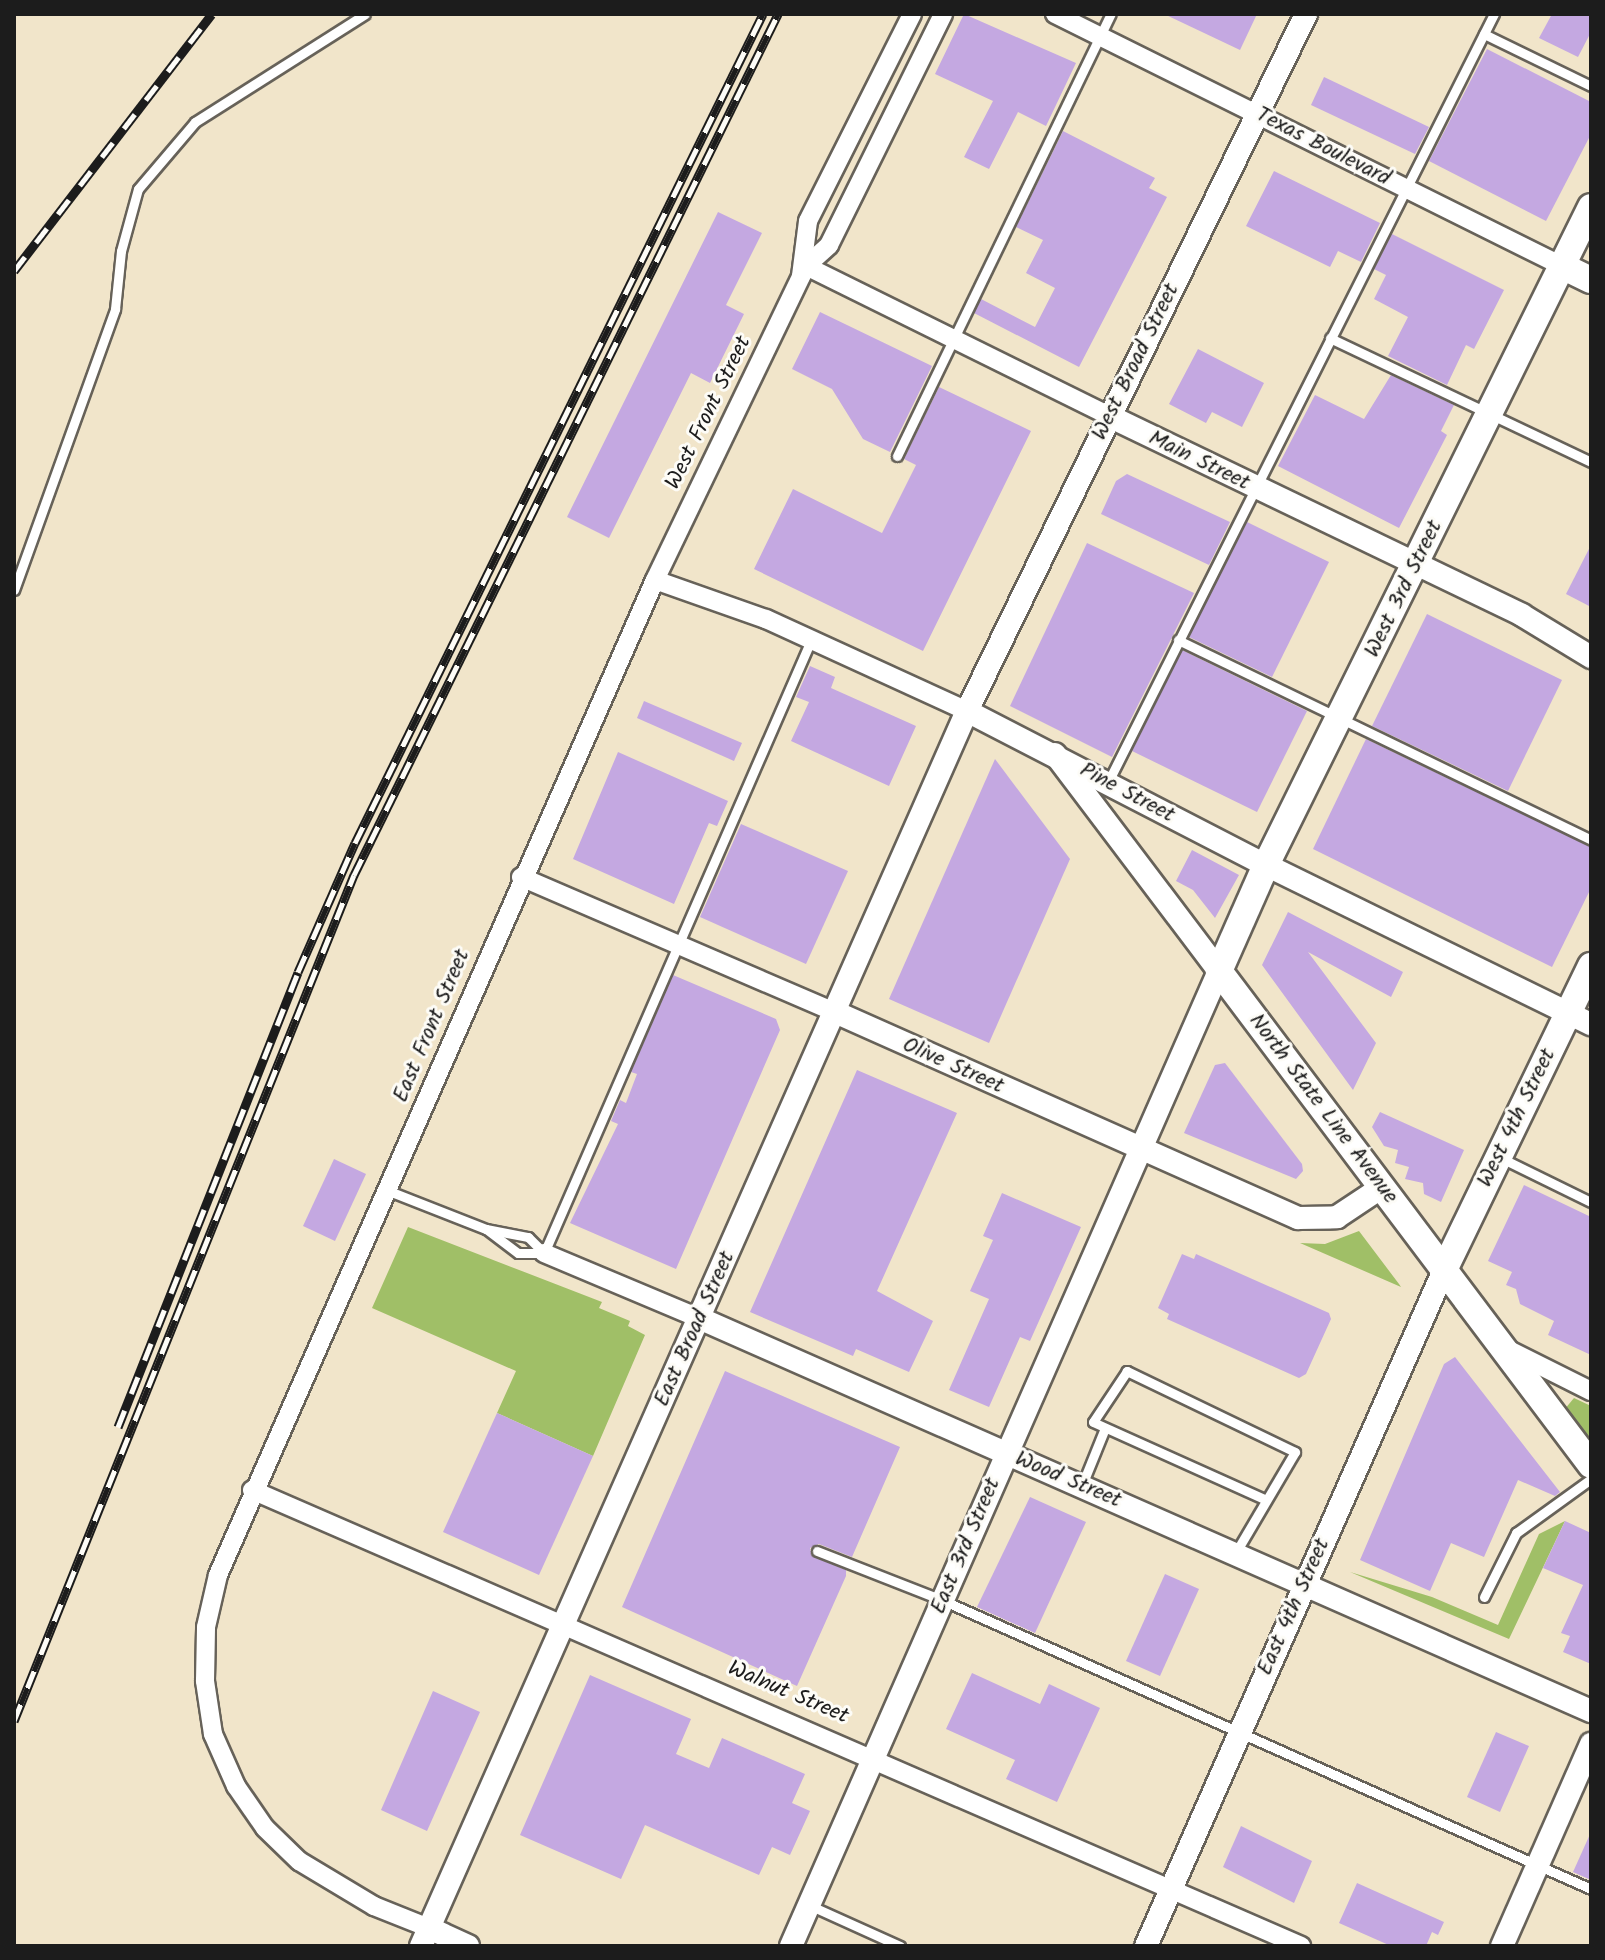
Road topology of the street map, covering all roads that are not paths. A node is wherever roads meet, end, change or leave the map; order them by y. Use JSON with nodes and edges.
{"nodes":[{"id":1,"x":365,"y":14,"type":"edge"},
{"id":2,"x":912,"y":14,"type":"edge"},
{"id":3,"x":943,"y":14,"type":"edge"},
{"id":4,"x":1055,"y":14,"type":"edge"},
{"id":5,"x":1111,"y":14,"type":"edge"},
{"id":6,"x":1306,"y":14,"type":"edge"},
{"id":7,"x":1494,"y":14,"type":"edge"},
{"id":8,"x":1484,"y":34,"type":"junction"},
{"id":9,"x":1100,"y":36,"type":"junction"},
{"id":10,"x":1591,"y":86,"type":"edge"},
{"id":11,"x":1258,"y":113,"type":"junction"},
{"id":12,"x":1407,"y":190,"type":"junction"},
{"id":13,"x":1591,"y":207,"type":"edge"},
{"id":14,"x":806,"y":266,"type":"junction"},
{"id":15,"x":1562,"y":266,"type":"junction"},
{"id":16,"x":1591,"y":280,"type":"edge"},
{"id":17,"x":1330,"y":338,"type":"junction"},
{"id":18,"x":954,"y":339,"type":"junction"},
{"id":19,"x":1491,"y":412,"type":"junction"},
{"id":20,"x":1109,"y":416,"type":"junction"},
{"id":21,"x":897,"y":456,"type":"dead end"},
{"id":22,"x":1591,"y":462,"type":"edge"},
{"id":23,"x":1254,"y":488,"type":"junction"},
{"id":24,"x":1416,"y":564,"type":"junction"},
{"id":25,"x":655,"y":580,"type":"junction"},
{"id":26,"x":14,"y":590,"type":"edge"},
{"id":27,"x":811,"y":640,"type":"junction"},
{"id":28,"x":1178,"y":640,"type":"junction"},
{"id":29,"x":1591,"y":657,"type":"edge"},
{"id":30,"x":967,"y":711,"type":"junction"},
{"id":31,"x":1340,"y":717,"type":"junction"},
{"id":32,"x":1055,"y":754,"type":"junction"},
{"id":33,"x":1107,"y":785,"type":"junction"},
{"id":34,"x":1591,"y":840,"type":"edge"},
{"id":35,"x":1266,"y":865,"type":"junction"},
{"id":36,"x":521,"y":877,"type":"junction"},
{"id":37,"x":678,"y":945,"type":"junction"},
{"id":38,"x":1591,"y":966,"type":"edge"},
{"id":39,"x":1219,"y":971,"type":"junction"},
{"id":40,"x":835,"y":1012,"type":"junction"},
{"id":41,"x":1580,"y":1018,"type":"edge"},
{"id":42,"x":1141,"y":1150,"type":"junction"},
{"id":43,"x":1498,"y":1156,"type":"junction"},
{"id":44,"x":1382,"y":1187,"type":"junction"},
{"id":45,"x":389,"y":1191,"type":"junction"},
{"id":46,"x":1591,"y":1202,"type":"edge"},
{"id":47,"x":486,"y":1229,"type":"junction"},
{"id":48,"x":544,"y":1253,"type":"junction"},
{"id":49,"x":1444,"y":1270,"type":"junction"},
{"id":50,"x":699,"y":1318,"type":"junction"},
{"id":51,"x":1501,"y":1346,"type":"junction"},
{"id":52,"x":1591,"y":1391,"type":"edge"},
{"id":53,"x":1105,"y":1428,"type":"junction"},
{"id":54,"x":1006,"y":1453,"type":"junction"},
{"id":55,"x":1591,"y":1465,"type":"edge"},
{"id":56,"x":1591,"y":1479,"type":"edge"},
{"id":57,"x":1082,"y":1485,"type":"junction"},
{"id":58,"x":252,"y":1490,"type":"junction"},
{"id":59,"x":1264,"y":1499,"type":"junction"},
{"id":60,"x":817,"y":1551,"type":"dead end"},
{"id":61,"x":1236,"y":1552,"type":"junction"},
{"id":62,"x":1305,"y":1582,"type":"junction"},
{"id":63,"x":1484,"y":1597,"type":"dead end"},
{"id":64,"x":942,"y":1600,"type":"junction"},
{"id":65,"x":566,"y":1623,"type":"junction"},
{"id":66,"x":1591,"y":1711,"type":"edge"},
{"id":67,"x":1238,"y":1734,"type":"junction"},
{"id":68,"x":1591,"y":1744,"type":"edge"},
{"id":69,"x":874,"y":1757,"type":"junction"},
{"id":70,"x":1538,"y":1865,"type":"junction"},
{"id":71,"x":1171,"y":1888,"type":"junction"},
{"id":72,"x":1591,"y":1889,"type":"edge"},
{"id":73,"x":809,"y":1905,"type":"junction"},
{"id":74,"x":425,"y":1937,"type":"edge"},
{"id":75,"x":468,"y":1946,"type":"edge"},
{"id":76,"x":791,"y":1946,"type":"edge"},
{"id":77,"x":900,"y":1946,"type":"edge"},
{"id":78,"x":1146,"y":1946,"type":"edge"},
{"id":79,"x":1301,"y":1946,"type":"edge"},
{"id":80,"x":1502,"y":1946,"type":"edge"}],
"edges":[{"from":1,"to":26,"type":"lane"},
{"from":2,"to":14,"type":"street","name":"West Front Street"},
{"from":3,"to":14,"type":"street","name":"West Front Street"},
{"from":4,"to":9,"type":"street","name":"Texas Boulevard"},
{"from":5,"to":9,"type":"lane"},
{"from":6,"to":11,"type":"street","name":"West Broad Street"},
{"from":7,"to":8,"type":"lane"},
{"from":8,"to":10,"type":"lane"},
{"from":8,"to":12,"type":"lane"},
{"from":9,"to":11,"type":"street","name":"Texas Boulevard"},
{"from":9,"to":18,"type":"lane"},
{"from":11,"to":12,"type":"street","name":"Texas Boulevard"},
{"from":11,"to":20,"type":"street","name":"West Broad Street"},
{"from":12,"to":15,"type":"street","name":"Texas Boulevard"},
{"from":12,"to":17,"type":"lane"},
{"from":13,"to":15,"type":"main road","name":"West 3rd Street"},
{"from":14,"to":18,"type":"street","name":"Main Street"},
{"from":14,"to":25,"type":"street","name":"West Front Street"},
{"from":15,"to":16,"type":"main road","name":"Texas Boulevard"},
{"from":15,"to":19,"type":"main road","name":"West 3rd Street"},
{"from":17,"to":19,"type":"lane"},
{"from":17,"to":23,"type":"lane"},
{"from":18,"to":20,"type":"street","name":"Main Street"},
{"from":18,"to":21,"type":"lane"},
{"from":19,"to":22,"type":"lane"},
{"from":19,"to":24,"type":"main road","name":"West 3rd Street"},
{"from":20,"to":23,"type":"street","name":"Main Street"},
{"from":20,"to":30,"type":"street","name":"West Broad Street"},
{"from":23,"to":24,"type":"street","name":"Main Street"},
{"from":23,"to":28,"type":"lane"},
{"from":24,"to":29,"type":"street","name":"Main Street"},
{"from":24,"to":31,"type":"main road","name":"West 3rd Street"},
{"from":25,"to":27,"type":"street","name":"Pine Street"},
{"from":25,"to":36,"type":"street","name":"East Front Street"},
{"from":27,"to":30,"type":"street","name":"Pine Street"},
{"from":27,"to":37,"type":"lane"},
{"from":28,"to":31,"type":"lane"},
{"from":28,"to":33,"type":"lane"},
{"from":30,"to":32,"type":"street","name":"Pine Street"},
{"from":30,"to":40,"type":"street","name":"East Broad Street"},
{"from":31,"to":34,"type":"lane"},
{"from":31,"to":35,"type":"main road","name":"West 3rd Street"},
{"from":32,"to":33,"type":"street","name":"Pine Street"},
{"from":32,"to":39,"type":"street","name":"North State Line Avenue"},
{"from":33,"to":35,"type":"street","name":"Pine Street"},
{"from":35,"to":39,"type":"main road","name":"West 3rd Street"},
{"from":35,"to":41,"type":"street","name":"Pine Street"},
{"from":36,"to":37,"type":"street","name":"Olive Street"},
{"from":36,"to":45,"type":"street","name":"East Front Street"},
{"from":37,"to":40,"type":"street","name":"Olive Street"},
{"from":37,"to":48,"type":"lane"},
{"from":38,"to":41,"type":"main road","name":"West 4th Street"},
{"from":39,"to":42,"type":"street","name":"East 3rd Street"},
{"from":39,"to":44,"type":"main road","name":"North State Line Avenue"},
{"from":40,"to":42,"type":"street","name":"Olive Street"},
{"from":40,"to":50,"type":"street","name":"East Broad Street"},
{"from":41,"to":43,"type":"main road","name":"West 4th Street"},
{"from":42,"to":44,"type":"street","name":"Olive Street"},
{"from":42,"to":54,"type":"street","name":"East 3rd Street"},
{"from":43,"to":46,"type":"lane"},
{"from":43,"to":49,"type":"main road","name":"West 4th Street"},
{"from":44,"to":49,"type":"main road","name":"North State Line Avenue"},
{"from":45,"to":47,"type":"lane"},
{"from":45,"to":58,"type":"street","name":"East Front Street"},
{"from":47,"to":48,"type":"lane"},
{"from":47,"to":48,"type":"lane"},
{"from":48,"to":50,"type":"street","name":"Wood Street"},
{"from":49,"to":51,"type":"main road","name":"North State Line Avenue"},
{"from":49,"to":62,"type":"street","name":"East 4th Street"},
{"from":50,"to":54,"type":"street","name":"Wood Street"},
{"from":50,"to":65,"type":"street","name":"East Broad Street"},
{"from":51,"to":52,"type":"street"},
{"from":51,"to":55,"type":"main road","name":"North State Line Avenue"},
{"from":53,"to":57,"type":"lane"},
{"from":53,"to":59,"type":"lane"},
{"from":53,"to":59,"type":"lane"},
{"from":54,"to":57,"type":"street","name":"Wood Street"},
{"from":54,"to":64,"type":"street","name":"East 3rd Street"},
{"from":56,"to":63,"type":"lane"},
{"from":57,"to":61,"type":"street","name":"Wood Street"},
{"from":58,"to":65,"type":"street","name":"Walnut Street"},
{"from":58,"to":74,"type":"street","name":"East Front Street"},
{"from":59,"to":61,"type":"lane"},
{"from":60,"to":64,"type":"lane"},
{"from":61,"to":62,"type":"street","name":"Wood Street"},
{"from":62,"to":66,"type":"street","name":"Wood Street"},
{"from":62,"to":67,"type":"street","name":"East 4th Street"},
{"from":64,"to":67,"type":"lane"},
{"from":64,"to":69,"type":"street","name":"East 3rd Street"},
{"from":65,"to":69,"type":"street","name":"Walnut Street"},
{"from":65,"to":74,"type":"street","name":"East Broad Street"},
{"from":67,"to":70,"type":"lane"},
{"from":67,"to":71,"type":"street","name":"East 4th Street"},
{"from":68,"to":70,"type":"street"},
{"from":69,"to":71,"type":"street","name":"Walnut Street"},
{"from":69,"to":73,"type":"street","name":"East 3rd Street"},
{"from":70,"to":72,"type":"lane"},
{"from":70,"to":80,"type":"street"},
{"from":71,"to":78,"type":"street","name":"East 4th Street"},
{"from":71,"to":79,"type":"street","name":"Walnut Street"},
{"from":73,"to":76,"type":"street","name":"East 3rd Street"},
{"from":73,"to":77,"type":"lane"},
{"from":74,"to":75,"type":"street"}]}
